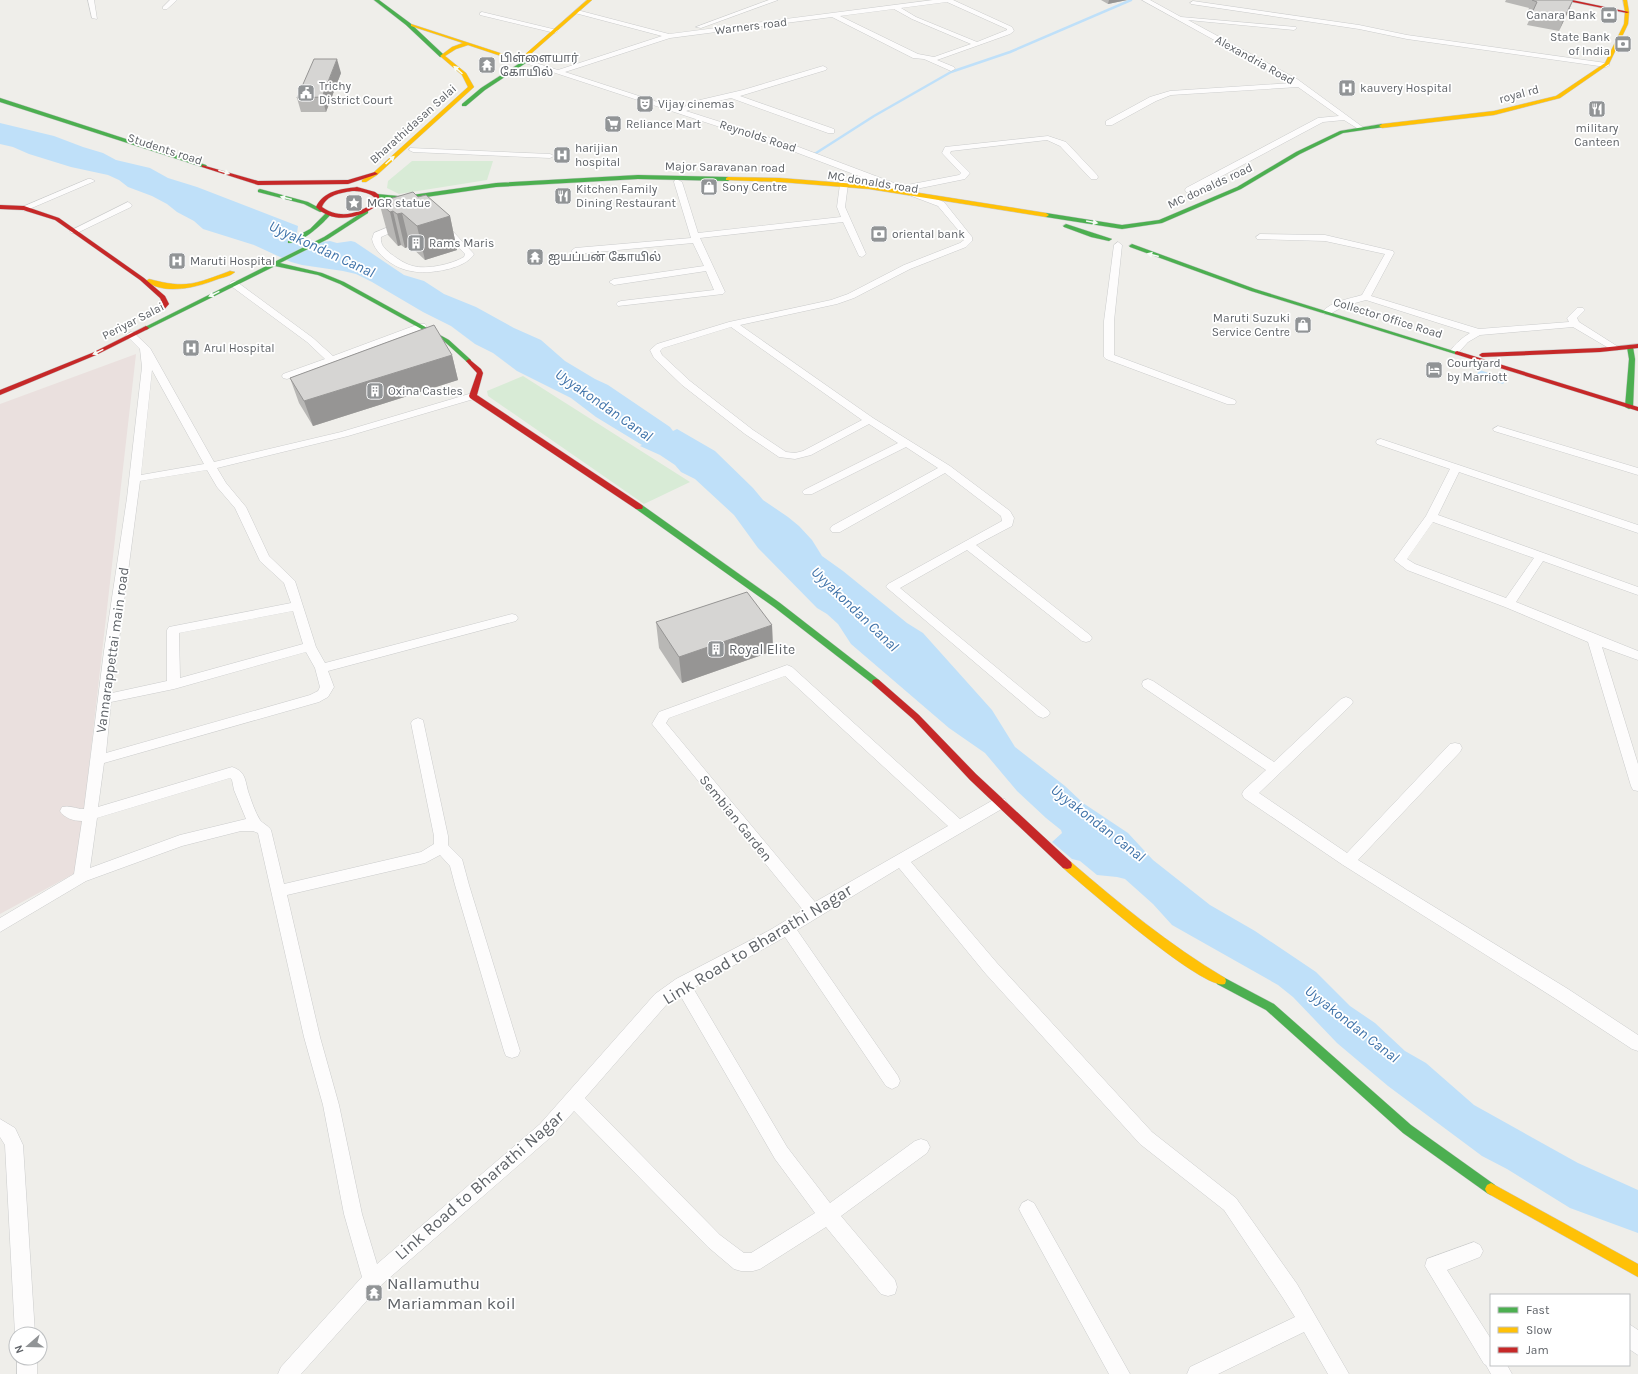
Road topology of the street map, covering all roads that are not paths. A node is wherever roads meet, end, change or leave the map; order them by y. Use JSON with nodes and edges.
{"nodes":[{"id":1,"x":91,"y":0,"type":"edge"},
{"id":2,"x":174,"y":0,"type":"edge"},
{"id":3,"x":376,"y":0,"type":"edge"},
{"id":4,"x":589,"y":0,"type":"edge"},
{"id":5,"x":774,"y":0,"type":"edge"},
{"id":6,"x":948,"y":0,"type":"edge"},
{"id":7,"x":1145,"y":0,"type":"edge"},
{"id":8,"x":1565,"y":0,"type":"edge"},
{"id":9,"x":1625,"y":0,"type":"edge"},
{"id":10,"x":600,"y":1,"type":"dead end"},
{"id":11,"x":1193,"y":3,"type":"dead end"},
{"id":12,"x":895,"y":7,"type":"junction"},
{"id":13,"x":165,"y":8,"type":"dead end"},
{"id":14,"x":1627,"y":12,"type":"junction"},
{"id":15,"x":581,"y":13,"type":"junction"},
{"id":16,"x":482,"y":14,"type":"dead end"},
{"id":17,"x":833,"y":15,"type":"junction"},
{"id":18,"x":1178,"y":17,"type":"junction"},
{"id":19,"x":95,"y":18,"type":"dead end"},
{"id":20,"x":408,"y":24,"type":"junction"},
{"id":21,"x":1294,"y":28,"type":"dead end"},
{"id":22,"x":554,"y":31,"type":"junction"},
{"id":23,"x":669,"y":36,"type":"junction"},
{"id":24,"x":468,"y":43,"type":"junction"},
{"id":25,"x":977,"y":44,"type":"junction"},
{"id":26,"x":442,"y":56,"type":"junction"},
{"id":27,"x":925,"y":59,"type":"junction"},
{"id":28,"x":526,"y":62,"type":"junction"},
{"id":29,"x":1606,"y":65,"type":"junction"},
{"id":30,"x":823,"y":68,"type":"dead end"},
{"id":31,"x":951,"y":69,"type":"dead end"},
{"id":32,"x":558,"y":72,"type":"junction"},
{"id":33,"x":1299,"y":85,"type":"junction"},
{"id":34,"x":471,"y":87,"type":"junction"},
{"id":35,"x":483,"y":89,"type":"junction"},
{"id":36,"x":731,"y":95,"type":"junction"},
{"id":37,"x":0,"y":100,"type":"edge"},
{"id":38,"x":0,"y":108,"type":"edge"},
{"id":39,"x":680,"y":111,"type":"junction"},
{"id":40,"x":1347,"y":118,"type":"junction"},
{"id":41,"x":1109,"y":123,"type":"dead end"},
{"id":42,"x":1360,"y":128,"type":"junction"},
{"id":43,"x":831,"y":131,"type":"dead end"},
{"id":44,"x":413,"y":150,"type":"junction"},
{"id":45,"x":550,"y":156,"type":"dead end"},
{"id":46,"x":375,"y":174,"type":"junction"},
{"id":47,"x":1094,"y":177,"type":"dead end"},
{"id":48,"x":91,"y":181,"type":"dead end"},
{"id":49,"x":678,"y":182,"type":"junction"},
{"id":50,"x":258,"y":183,"type":"junction"},
{"id":51,"x":843,"y":186,"type":"junction"},
{"id":52,"x":902,"y":189,"type":"junction"},
{"id":53,"x":347,"y":190,"type":"junction"},
{"id":54,"x":1189,"y":190,"type":"dead end"},
{"id":55,"x":303,"y":191,"type":"dead end"},
{"id":56,"x":318,"y":192,"type":"dead end"},
{"id":57,"x":335,"y":193,"type":"junction"},
{"id":58,"x":375,"y":194,"type":"junction"},
{"id":59,"x":916,"y":195,"type":"junction"},
{"id":60,"x":941,"y":204,"type":"junction"},
{"id":61,"x":128,"y":205,"type":"dead end"},
{"id":62,"x":0,"y":207,"type":"edge"},
{"id":63,"x":24,"y":208,"type":"junction"},
{"id":64,"x":370,"y":209,"type":"junction"},
{"id":65,"x":325,"y":213,"type":"junction"},
{"id":66,"x":846,"y":219,"type":"junction"},
{"id":67,"x":437,"y":220,"type":"edge"},
{"id":68,"x":410,"y":221,"type":"edge"},
{"id":69,"x":1061,"y":221,"type":"junction"},
{"id":70,"x":1160,"y":222,"type":"junction"},
{"id":71,"x":1122,"y":227,"type":"junction"},
{"id":72,"x":74,"y":231,"type":"junction"},
{"id":73,"x":1148,"y":237,"type":"junction"},
{"id":74,"x":1260,"y":237,"type":"dead end"},
{"id":75,"x":696,"y":238,"type":"junction"},
{"id":76,"x":1109,"y":239,"type":"junction"},
{"id":77,"x":1118,"y":245,"type":"junction"},
{"id":78,"x":1132,"y":246,"type":"junction"},
{"id":79,"x":279,"y":248,"type":"dead end"},
{"id":80,"x":575,"y":251,"type":"dead end"},
{"id":81,"x":862,"y":254,"type":"dead end"},
{"id":82,"x":1176,"y":261,"type":"junction"},
{"id":83,"x":274,"y":264,"type":"junction"},
{"id":84,"x":710,"y":268,"type":"junction"},
{"id":85,"x":142,"y":279,"type":"junction"},
{"id":86,"x":614,"y":282,"type":"dead end"},
{"id":87,"x":234,"y":284,"type":"junction"},
{"id":88,"x":186,"y":297,"type":"dead end"},
{"id":89,"x":1366,"y":297,"type":"junction"},
{"id":90,"x":173,"y":304,"type":"dead end"},
{"id":91,"x":621,"y":304,"type":"dead end"},
{"id":92,"x":1580,"y":310,"type":"dead end"},
{"id":93,"x":1327,"y":312,"type":"junction"},
{"id":94,"x":153,"y":314,"type":"junction"},
{"id":95,"x":732,"y":324,"type":"junction"},
{"id":96,"x":1575,"y":324,"type":"junction"},
{"id":97,"x":422,"y":326,"type":"junction"},
{"id":98,"x":1478,"y":332,"type":"junction"},
{"id":99,"x":131,"y":335,"type":"junction"},
{"id":100,"x":1634,"y":346,"type":"edge"},
{"id":101,"x":145,"y":348,"type":"junction"},
{"id":102,"x":1615,"y":348,"type":"junction"},
{"id":103,"x":1455,"y":351,"type":"junction"},
{"id":104,"x":1469,"y":356,"type":"junction"},
{"id":105,"x":331,"y":359,"type":"junction"},
{"id":106,"x":287,"y":376,"type":"dead end"},
{"id":107,"x":0,"y":383,"type":"edge"},
{"id":108,"x":0,"y":393,"type":"edge"},
{"id":109,"x":473,"y":396,"type":"junction"},
{"id":110,"x":1231,"y":402,"type":"dead end"},
{"id":111,"x":1634,"y":408,"type":"edge"},
{"id":112,"x":869,"y":420,"type":"junction"},
{"id":113,"x":1498,"y":430,"type":"dead end"},
{"id":114,"x":1381,"y":442,"type":"dead end"},
{"id":115,"x":906,"y":443,"type":"junction"},
{"id":116,"x":211,"y":466,"type":"junction"},
{"id":117,"x":946,"y":468,"type":"junction"},
{"id":118,"x":1456,"y":468,"type":"junction"},
{"id":119,"x":1638,"y":472,"type":"edge"},
{"id":120,"x":135,"y":479,"type":"junction"},
{"id":121,"x":808,"y":492,"type":"dead end"},
{"id":122,"x":1431,"y":517,"type":"junction"},
{"id":123,"x":836,"y":528,"type":"dead end"},
{"id":124,"x":1638,"y":529,"type":"edge"},
{"id":125,"x":968,"y":545,"type":"junction"},
{"id":126,"x":1540,"y":556,"type":"junction"},
{"id":127,"x":1638,"y":591,"type":"edge"},
{"id":128,"x":1509,"y":604,"type":"junction"},
{"id":129,"x":298,"y":606,"type":"junction"},
{"id":130,"x":512,"y":618,"type":"dead end"},
{"id":131,"x":1086,"y":638,"type":"dead end"},
{"id":132,"x":1593,"y":639,"type":"junction"},
{"id":133,"x":310,"y":647,"type":"junction"},
{"id":134,"x":1638,"y":656,"type":"edge"},
{"id":135,"x":321,"y":668,"type":"junction"},
{"id":136,"x":174,"y":684,"type":"junction"},
{"id":137,"x":1148,"y":684,"type":"dead end"},
{"id":138,"x":104,"y":699,"type":"junction"},
{"id":139,"x":1346,"y":702,"type":"dead end"},
{"id":140,"x":1043,"y":713,"type":"dead end"},
{"id":141,"x":418,"y":723,"type":"dead end"},
{"id":142,"x":1455,"y":748,"type":"dead end"},
{"id":143,"x":98,"y":760,"type":"junction"},
{"id":144,"x":1275,"y":769,"type":"junction"},
{"id":145,"x":1638,"y":786,"type":"edge"},
{"id":146,"x":1000,"y":803,"type":"junction"},
{"id":147,"x":67,"y":811,"type":"dead end"},
{"id":148,"x":89,"y":815,"type":"junction"},
{"id":149,"x":255,"y":825,"type":"junction"},
{"id":150,"x":959,"y":826,"type":"junction"},
{"id":151,"x":440,"y":848,"type":"junction"},
{"id":152,"x":901,"y":860,"type":"junction"},
{"id":153,"x":1348,"y":861,"type":"junction"},
{"id":154,"x":81,"y":877,"type":"junction"},
{"id":155,"x":279,"y":890,"type":"junction"},
{"id":156,"x":813,"y":911,"type":"junction"},
{"id":157,"x":0,"y":926,"type":"edge"},
{"id":158,"x":788,"y":929,"type":"junction"},
{"id":159,"x":682,"y":984,"type":"junction"},
{"id":160,"x":1638,"y":1044,"type":"edge"},
{"id":161,"x":512,"y":1051,"type":"dead end"},
{"id":162,"x":892,"y":1081,"type":"dead end"},
{"id":163,"x":574,"y":1099,"type":"junction"},
{"id":164,"x":0,"y":1127,"type":"edge"},
{"id":165,"x":921,"y":1147,"type":"dead end"},
{"id":166,"x":1028,"y":1209,"type":"dead end"},
{"id":167,"x":828,"y":1215,"type":"junction"},
{"id":168,"x":1474,"y":1250,"type":"dead end"},
{"id":169,"x":1638,"y":1270,"type":"edge"},
{"id":170,"x":372,"y":1280,"type":"junction"},
{"id":171,"x":888,"y":1287,"type":"dead end"},
{"id":172,"x":1307,"y":1321,"type":"junction"},
{"id":173,"x":25,"y":1326,"type":"edge"},
{"id":174,"x":1630,"y":1335,"type":"edge"},
{"id":175,"x":1638,"y":1345,"type":"edge"},
{"id":176,"x":1490,"y":1355,"type":"edge"},
{"id":177,"x":288,"y":1374,"type":"edge"},
{"id":178,"x":1120,"y":1374,"type":"edge"},
{"id":179,"x":1197,"y":1374,"type":"edge"},
{"id":180,"x":1338,"y":1374,"type":"edge"}],
"edges":[{"from":1,"to":19,"type":"street"},
{"from":2,"to":13,"type":"street"},
{"from":3,"to":20,"type":"main road"},
{"from":4,"to":15,"type":"main road","name":"Bharathidasan Salai"},
{"from":5,"to":23,"type":"street"},
{"from":6,"to":12,"type":"street","name":"Warners road"},
{"from":6,"to":25,"type":"street"},
{"from":7,"to":18,"type":"street","name":"Alexandria Road"},
{"from":8,"to":14,"type":"main road"},
{"from":9,"to":14,"type":"main road","name":"royal rd"},
{"from":10,"to":15,"type":"main road","name":"Bharathidasan Salai"},
{"from":11,"to":29,"type":"street"},
{"from":12,"to":17,"type":"street","name":"Warners road"},
{"from":12,"to":25,"type":"street"},
{"from":14,"to":29,"type":"main road","name":"royal rd"},
{"from":15,"to":22,"type":"main road","name":"Bharathidasan Salai"},
{"from":15,"to":23,"type":"street"},
{"from":15,"to":28,"type":"main road","name":"Bharathidasan Salai"},
{"from":16,"to":22,"type":"street"},
{"from":17,"to":23,"type":"street","name":"Warners road"},
{"from":17,"to":27,"type":"street"},
{"from":18,"to":21,"type":"street"},
{"from":18,"to":33,"type":"street","name":"Alexandria Road"},
{"from":20,"to":24,"type":"main road"},
{"from":20,"to":26,"type":"main road","name":"Bharathidasan Salai"},
{"from":22,"to":24,"type":"main road","name":"Bharathidasan Salai"},
{"from":23,"to":32,"type":"street","name":"Warners road"},
{"from":24,"to":26,"type":"main road"},
{"from":25,"to":27,"type":"street"},
{"from":34,"to":26,"type":"main road","name":"Bharathidasan Salai","one_way":true},
{"from":27,"to":31,"type":"street"},
{"from":28,"to":32,"type":"street","name":"Reynolds Road"},
{"from":28,"to":35,"type":"main road","name":"Bharathidasan Salai"},
{"from":29,"to":42,"type":"main road","name":"royal rd"},
{"from":30,"to":36,"type":"street"},
{"from":32,"to":39,"type":"street","name":"Reynolds Road"},
{"from":33,"to":40,"type":"street","name":"Alexandria Road"},
{"from":33,"to":41,"type":"street"},
{"from":34,"to":35,"type":"main road"},
{"from":46,"to":34,"type":"main road","name":"Bharathidasan Salai","one_way":true},
{"from":35,"to":44,"type":"main road","name":"Bharathidasan Salai"},
{"from":36,"to":39,"type":"street"},
{"from":36,"to":43,"type":"street"},
{"from":37,"to":50,"type":"main road","one_way":true},
{"from":65,"to":38,"type":"main road","name":"Students road","one_way":true},
{"from":39,"to":52,"type":"street","name":"Reynolds Road"},
{"from":40,"to":42,"type":"street","name":"Alexandria Road"},
{"from":40,"to":54,"type":"street"},
{"from":42,"to":70,"type":"main road","name":"MC donalds road"},
{"from":44,"to":45,"type":"street"},
{"from":44,"to":58,"type":"main road","name":"Bharathidasan Salai"},
{"from":46,"to":50,"type":"main road"},
{"from":46,"to":53,"type":"main road","name":"Bharathidasan Salai"},
{"from":47,"to":52,"type":"street"},
{"from":48,"to":63,"type":"street"},
{"from":49,"to":51,"type":"main road","name":"MC donalds road"},
{"from":49,"to":64,"type":"main road","name":"Major Saravanan road"},
{"from":49,"to":75,"type":"street"},
{"from":50,"to":55,"type":"main road"},
{"from":51,"to":58,"type":"main road","name":"Major Saravanan road"},
{"from":51,"to":59,"type":"main road","name":"Major Saravanan road"},
{"from":51,"to":60,"type":"main road","name":"MC donalds road"},
{"from":51,"to":66,"type":"street"},
{"from":52,"to":59,"type":"street","name":"Reynolds Road"},
{"from":53,"to":57,"type":"main road"},
{"from":53,"to":58,"type":"main road","name":"Major Saravanan road"},
{"from":56,"to":57,"type":"main road"},
{"from":57,"to":65,"type":"main road"},
{"from":58,"to":64,"type":"main road","name":"Bharathidasan Salai"},
{"from":59,"to":60,"type":"street","name":"Reynolds Road"},
{"from":59,"to":69,"type":"main road","name":"Major Saravanan road"},
{"from":60,"to":69,"type":"main road","name":"MC donalds road"},
{"from":60,"to":95,"type":"street"},
{"from":61,"to":72,"type":"street"},
{"from":62,"to":63,"type":"main road"},
{"from":63,"to":72,"type":"main road"},
{"from":64,"to":65,"type":"main road","name":"Major Saravanan road"},
{"from":64,"to":83,"type":"main road"},
{"from":65,"to":79,"type":"main road"},
{"from":66,"to":75,"type":"street"},
{"from":66,"to":81,"type":"street"},
{"from":67,"to":68,"type":"street"},
{"from":69,"to":71,"type":"main road","name":"MC donalds road","one_way":true},
{"from":69,"to":76,"type":"main road"},
{"from":70,"to":71,"type":"main road","name":"MC donalds road"},
{"from":70,"to":73,"type":"main road"},
{"from":71,"to":73,"type":"main road"},
{"from":71,"to":76,"type":"main road"},
{"from":72,"to":85,"type":"main road"},
{"from":73,"to":78,"type":"main road"},
{"from":73,"to":82,"type":"main road"},
{"from":74,"to":89,"type":"street"},
{"from":75,"to":80,"type":"street"},
{"from":75,"to":84,"type":"street"},
{"from":76,"to":77,"type":"main road"},
{"from":77,"to":78,"type":"main road"},
{"from":77,"to":110,"type":"street"},
{"from":82,"to":78,"type":"main road","name":"Collector Office Road","one_way":true},
{"from":82,"to":93,"type":"main road","name":"Collector Office Road"},
{"from":83,"to":87,"type":"main road","name":"Periyar Salai"},
{"from":83,"to":97,"type":"main road"},
{"from":84,"to":86,"type":"street"},
{"from":84,"to":91,"type":"street"},
{"from":85,"to":88,"type":"main road"},
{"from":85,"to":94,"type":"main road"},
{"from":87,"to":99,"type":"main road","name":"Periyar Salai","one_way":true},
{"from":87,"to":105,"type":"street"},
{"from":89,"to":93,"type":"street"},
{"from":89,"to":98,"type":"street"},
{"from":90,"to":94,"type":"main road","name":"Periyar Salai"},
{"from":92,"to":96,"type":"street"},
{"from":93,"to":103,"type":"main road","name":"Collector Office Road"},
{"from":94,"to":107,"type":"main road","name":"Periyar Salai"},
{"from":95,"to":112,"type":"street"},
{"from":95,"to":112,"type":"street"},
{"from":96,"to":98,"type":"street"},
{"from":96,"to":102,"type":"street"},
{"from":97,"to":105,"type":"street"},
{"from":97,"to":109,"type":"main road"},
{"from":98,"to":103,"type":"street"},
{"from":99,"to":101,"type":"street"},
{"from":99,"to":108,"type":"main road","name":"Periyar Salai","one_way":true},
{"from":100,"to":102,"type":"main road"},
{"from":100,"to":111,"type":"main road"},
{"from":101,"to":116,"type":"street"},
{"from":101,"to":120,"type":"street","name":"Vannarappettai main road"},
{"from":102,"to":104,"type":"main road"},
{"from":103,"to":104,"type":"main road","name":"Collector Office Road"},
{"from":104,"to":111,"type":"main road","name":"Collector Office Road"},
{"from":105,"to":106,"type":"street"},
{"from":109,"to":116,"type":"street"},
{"from":109,"to":146,"type":"main road"},
{"from":112,"to":115,"type":"street"},
{"from":113,"to":119,"type":"street"},
{"from":114,"to":118,"type":"street"},
{"from":115,"to":117,"type":"street"},
{"from":115,"to":121,"type":"street"},
{"from":116,"to":120,"type":"street"},
{"from":116,"to":129,"type":"street"},
{"from":117,"to":123,"type":"street"},
{"from":117,"to":125,"type":"street"},
{"from":118,"to":122,"type":"street"},
{"from":118,"to":124,"type":"street"},
{"from":120,"to":138,"type":"street","name":"Vannarappettai main road"},
{"from":122,"to":126,"type":"street"},
{"from":122,"to":128,"type":"street"},
{"from":125,"to":131,"type":"street"},
{"from":125,"to":140,"type":"street"},
{"from":126,"to":127,"type":"street"},
{"from":126,"to":128,"type":"street"},
{"from":128,"to":132,"type":"street"},
{"from":129,"to":133,"type":"street"},
{"from":129,"to":136,"type":"street"},
{"from":130,"to":135,"type":"street"},
{"from":132,"to":134,"type":"street"},
{"from":132,"to":145,"type":"street"},
{"from":133,"to":135,"type":"street"},
{"from":133,"to":136,"type":"street"},
{"from":135,"to":143,"type":"street"},
{"from":136,"to":138,"type":"street"},
{"from":137,"to":144,"type":"street"},
{"from":138,"to":143,"type":"street","name":"Vannarappettai main road"},
{"from":139,"to":144,"type":"street"},
{"from":141,"to":151,"type":"street"},
{"from":142,"to":153,"type":"street"},
{"from":143,"to":148,"type":"street","name":"Vannarappettai main road"},
{"from":144,"to":153,"type":"street"},
{"from":146,"to":150,"type":"street","name":"Link Road to Bharathi Nagar"},
{"from":146,"to":169,"type":"main road"},
{"from":147,"to":148,"type":"street"},
{"from":148,"to":149,"type":"street"},
{"from":148,"to":154,"type":"street","name":"Vannarappettai main road"},
{"from":149,"to":154,"type":"street"},
{"from":149,"to":155,"type":"street"},
{"from":150,"to":152,"type":"street","name":"Link Road to Bharathi Nagar"},
{"from":150,"to":156,"type":"street","name":"Sembian Garden"},
{"from":151,"to":155,"type":"street"},
{"from":151,"to":161,"type":"street"},
{"from":152,"to":156,"type":"street","name":"Link Road to Bharathi Nagar"},
{"from":152,"to":172,"type":"street"},
{"from":153,"to":160,"type":"street"},
{"from":154,"to":157,"type":"street"},
{"from":155,"to":170,"type":"street"},
{"from":156,"to":158,"type":"street","name":"Link Road to Bharathi Nagar"},
{"from":158,"to":159,"type":"street","name":"Link Road to Bharathi Nagar"},
{"from":158,"to":162,"type":"street"},
{"from":159,"to":163,"type":"street","name":"Link Road to Bharathi Nagar"},
{"from":159,"to":167,"type":"street"},
{"from":163,"to":167,"type":"street"},
{"from":163,"to":170,"type":"street","name":"Link Road to Bharathi Nagar"},
{"from":164,"to":173,"type":"street"},
{"from":165,"to":167,"type":"street"},
{"from":166,"to":178,"type":"street"},
{"from":167,"to":171,"type":"street"},
{"from":168,"to":176,"type":"street"},
{"from":170,"to":177,"type":"street","name":"Link Road to Bharathi Nagar"},
{"from":172,"to":179,"type":"street"},
{"from":172,"to":180,"type":"street"},
{"from":174,"to":175,"type":"street"}]}
